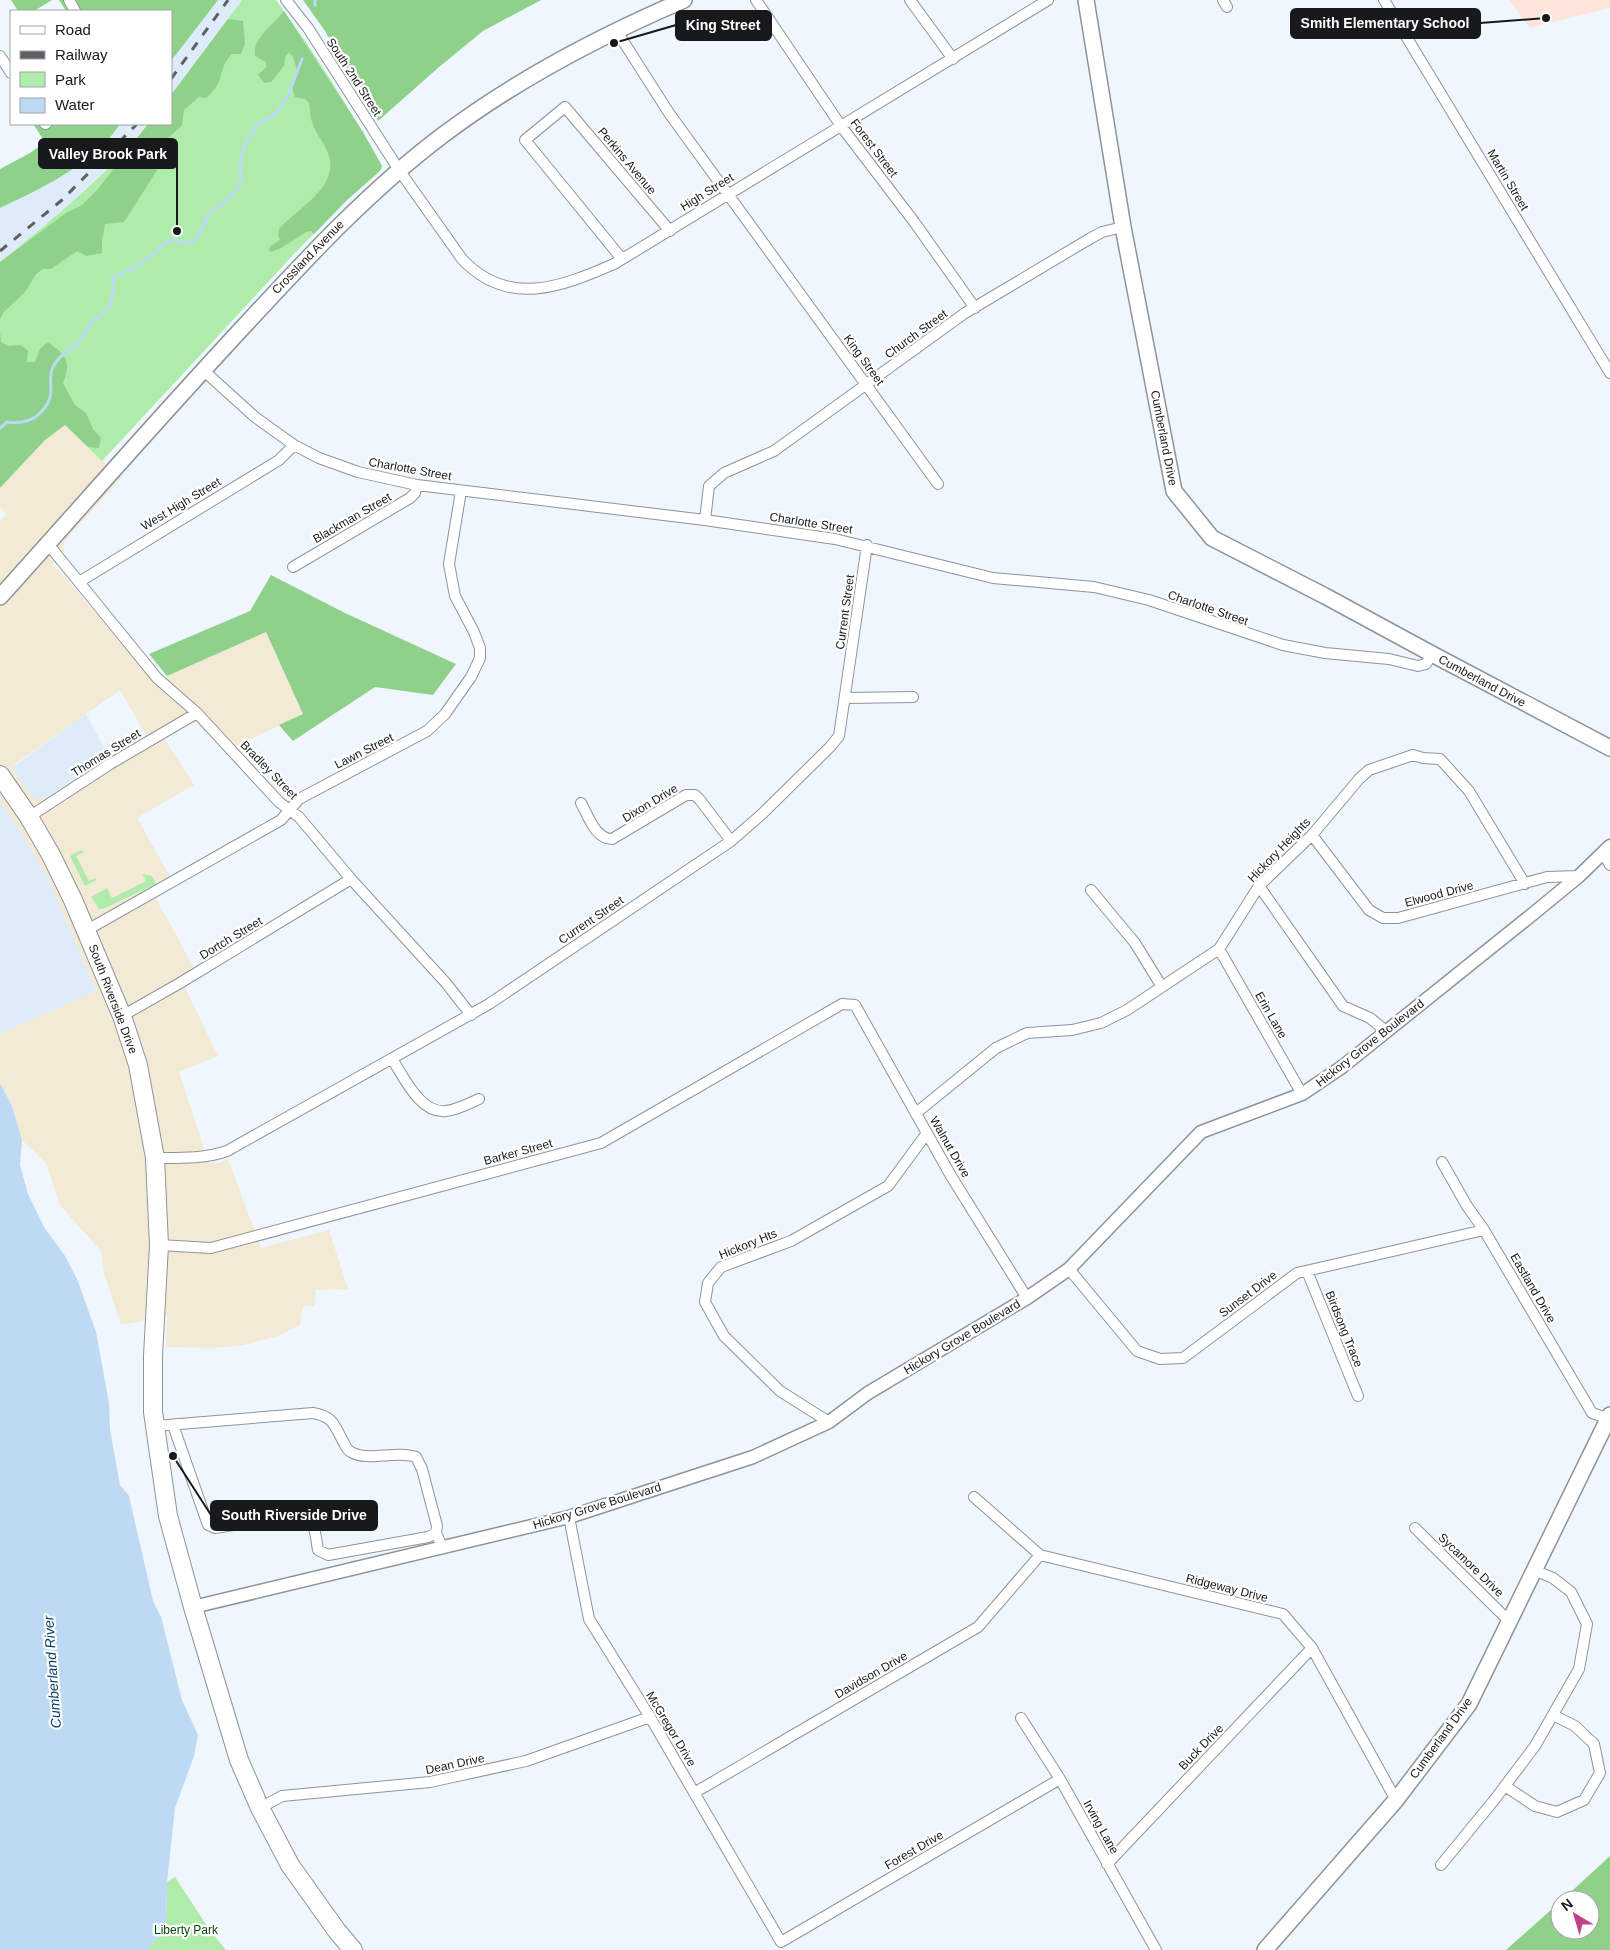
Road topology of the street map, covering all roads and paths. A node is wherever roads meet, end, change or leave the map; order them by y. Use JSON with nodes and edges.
{"nodes":[{"id":1,"x":286,"y":0,"type":"edge"},
{"id":2,"x":684,"y":0,"type":"edge"},
{"id":3,"x":756,"y":0,"type":"edge"},
{"id":4,"x":910,"y":0,"type":"edge"},
{"id":5,"x":1048,"y":0,"type":"edge"},
{"id":6,"x":1086,"y":0,"type":"edge"},
{"id":7,"x":1384,"y":0,"type":"edge"},
{"id":8,"x":616,"y":30,"type":"junction"},
{"id":9,"x":0,"y":56,"type":"edge"},
{"id":10,"x":953,"y":58,"type":"junction"},
{"id":11,"x":10,"y":71,"type":"edge"},
{"id":12,"x":842,"y":126,"type":"junction"},
{"id":13,"x":399,"y":170,"type":"junction"},
{"id":14,"x":728,"y":194,"type":"junction"},
{"id":15,"x":1123,"y":227,"type":"junction"},
{"id":16,"x":670,"y":231,"type":"junction"},
{"id":17,"x":622,"y":260,"type":"junction"},
{"id":18,"x":975,"y":308,"type":"junction"},
{"id":19,"x":202,"y":370,"type":"junction"},
{"id":20,"x":1610,"y":373,"type":"edge"},
{"id":21,"x":867,"y":385,"type":"junction"},
{"id":22,"x":294,"y":445,"type":"junction"},
{"id":23,"x":938,"y":484,"type":"dead end"},
{"id":24,"x":416,"y":485,"type":"junction"},
{"id":25,"x":461,"y":491,"type":"junction"},
{"id":26,"x":705,"y":520,"type":"junction"},
{"id":27,"x":48,"y":544,"type":"junction"},
{"id":28,"x":867,"y":545,"type":"junction"},
{"id":29,"x":293,"y":567,"type":"dead end"},
{"id":30,"x":79,"y":582,"type":"junction"},
{"id":31,"x":0,"y":597,"type":"edge"},
{"id":32,"x":1432,"y":654,"type":"junction"},
{"id":33,"x":913,"y":697,"type":"dead end"},
{"id":34,"x":846,"y":698,"type":"junction"},
{"id":35,"x":197,"y":713,"type":"junction"},
{"id":36,"x":1610,"y":748,"type":"edge"},
{"id":37,"x":0,"y":775,"type":"edge"},
{"id":38,"x":581,"y":803,"type":"dead end"},
{"id":39,"x":289,"y":810,"type":"junction"},
{"id":40,"x":29,"y":817,"type":"junction"},
{"id":41,"x":1312,"y":835,"type":"junction"},
{"id":42,"x":731,"y":841,"type":"junction"},
{"id":43,"x":1606,"y":849,"type":"edge"},
{"id":44,"x":1610,"y":865,"type":"edge"},
{"id":45,"x":1579,"y":876,"type":"junction"},
{"id":46,"x":351,"y":879,"type":"junction"},
{"id":47,"x":1525,"y":884,"type":"junction"},
{"id":48,"x":1259,"y":886,"type":"junction"},
{"id":49,"x":1091,"y":890,"type":"dead end"},
{"id":50,"x":87,"y":930,"type":"junction"},
{"id":51,"x":1219,"y":949,"type":"junction"},
{"id":52,"x":1162,"y":987,"type":"junction"},
{"id":53,"x":855,"y":1005,"type":"joint"},
{"id":54,"x":471,"y":1015,"type":"junction"},
{"id":55,"x":122,"y":1016,"type":"junction"},
{"id":56,"x":1386,"y":1031,"type":"junction"},
{"id":57,"x":392,"y":1059,"type":"junction"},
{"id":58,"x":1302,"y":1094,"type":"junction"},
{"id":59,"x":479,"y":1099,"type":"dead end"},
{"id":60,"x":916,"y":1113,"type":"junction"},
{"id":61,"x":927,"y":1133,"type":"junction"},
{"id":62,"x":156,"y":1158,"type":"junction"},
{"id":63,"x":1442,"y":1162,"type":"dead end"},
{"id":64,"x":1484,"y":1230,"type":"junction"},
{"id":65,"x":159,"y":1245,"type":"junction"},
{"id":66,"x":1069,"y":1269,"type":"junction"},
{"id":67,"x":1307,"y":1271,"type":"junction"},
{"id":68,"x":1027,"y":1298,"type":"junction"},
{"id":69,"x":1358,"y":1396,"type":"dead end"},
{"id":70,"x":1610,"y":1417,"type":"edge"},
{"id":71,"x":829,"y":1422,"type":"junction"},
{"id":72,"x":173,"y":1425,"type":"junction"},
{"id":73,"x":155,"y":1426,"type":"junction"},
{"id":74,"x":974,"y":1497,"type":"dead end"},
{"id":75,"x":569,"y":1517,"type":"junction"},
{"id":76,"x":1415,"y":1528,"type":"dead end"},
{"id":77,"x":436,"y":1533,"type":"junction"},
{"id":78,"x":442,"y":1547,"type":"junction"},
{"id":79,"x":1040,"y":1555,"type":"junction"},
{"id":80,"x":1534,"y":1570,"type":"junction"},
{"id":81,"x":193,"y":1607,"type":"junction"},
{"id":82,"x":1509,"y":1621,"type":"junction"},
{"id":83,"x":1312,"y":1648,"type":"junction"},
{"id":84,"x":1553,"y":1715,"type":"junction"},
{"id":85,"x":650,"y":1717,"type":"junction"},
{"id":86,"x":1021,"y":1718,"type":"dead end"},
{"id":87,"x":1060,"y":1779,"type":"junction"},
{"id":88,"x":1505,"y":1786,"type":"junction"},
{"id":89,"x":694,"y":1793,"type":"junction"},
{"id":90,"x":1396,"y":1800,"type":"junction"},
{"id":91,"x":260,"y":1808,"type":"junction"},
{"id":92,"x":1107,"y":1864,"type":"junction"},
{"id":93,"x":1441,"y":1866,"type":"dead end"},
{"id":94,"x":780,"y":1942,"type":"joint"},
{"id":95,"x":1152,"y":1949,"type":"edge"},
{"id":96,"x":353,"y":1950,"type":"edge"},
{"id":97,"x":1265,"y":1950,"type":"edge"}],
"edges":[{"from":1,"to":13,"type":"street","name":"South 2nd Street"},
{"from":2,"to":8,"type":"main road","name":"Crossland Avenue"},
{"from":3,"to":12,"type":"street","name":"Forest Street"},
{"from":4,"to":10,"type":"street"},
{"from":5,"to":10,"type":"street","name":"High Street"},
{"from":6,"to":15,"type":"main road","name":"Cumberland Drive"},
{"from":7,"to":20,"type":"street","name":"Martin Street"},
{"from":8,"to":13,"type":"main road","name":"Crossland Avenue"},
{"from":8,"to":14,"type":"street","name":"King Street"},
{"from":9,"to":11,"type":"street"},
{"from":10,"to":12,"type":"street","name":"High Street"},
{"from":12,"to":14,"type":"street","name":"High Street"},
{"from":12,"to":18,"type":"street","name":"Forest Street"},
{"from":13,"to":17,"type":"street","name":"High Street"},
{"from":13,"to":19,"type":"main road","name":"Crossland Avenue"},
{"from":14,"to":16,"type":"street","name":"High Street"},
{"from":14,"to":21,"type":"street","name":"King Street"},
{"from":15,"to":18,"type":"street","name":"Church Street"},
{"from":15,"to":32,"type":"main road","name":"Cumberland Drive"},
{"from":16,"to":17,"type":"street","name":"High Street"},
{"from":16,"to":17,"type":"street","name":"Perkins Avenue"},
{"from":18,"to":21,"type":"street","name":"Church Street"},
{"from":19,"to":22,"type":"street","name":"Charlotte Street"},
{"from":19,"to":27,"type":"main road","name":"Crossland Avenue"},
{"from":21,"to":23,"type":"street","name":"King Street"},
{"from":21,"to":26,"type":"street","name":"Church Street"},
{"from":22,"to":24,"type":"street","name":"Charlotte Street"},
{"from":22,"to":30,"type":"street","name":"West High Street"},
{"from":24,"to":25,"type":"street","name":"Charlotte Street"},
{"from":24,"to":29,"type":"street","name":"Blackman Street"},
{"from":25,"to":26,"type":"street","name":"Charlotte Street"},
{"from":25,"to":39,"type":"street","name":"Lawn Street"},
{"from":26,"to":28,"type":"street","name":"Charlotte Street"},
{"from":27,"to":30,"type":"street","name":"Bradley Street"},
{"from":27,"to":31,"type":"main road","name":"Crossland Avenue"},
{"from":28,"to":32,"type":"street","name":"Charlotte Street"},
{"from":28,"to":34,"type":"street","name":"Current Street"},
{"from":30,"to":35,"type":"street","name":"Bradley Street"},
{"from":32,"to":36,"type":"main road","name":"Cumberland Drive"},
{"from":33,"to":34,"type":"street"},
{"from":34,"to":42,"type":"street","name":"Current Street"},
{"from":35,"to":39,"type":"street","name":"Bradley Street"},
{"from":35,"to":40,"type":"street","name":"Thomas Street"},
{"from":37,"to":40,"type":"highway","name":"South Riverside Drive"},
{"from":38,"to":42,"type":"street","name":"Dixon Drive"},
{"from":39,"to":46,"type":"street","name":"Bradley Street"},
{"from":39,"to":50,"type":"street","name":"Lawn Street"},
{"from":40,"to":50,"type":"highway","name":"South Riverside Drive"},
{"from":41,"to":47,"type":"street","name":"Elwood Drive"},
{"from":41,"to":47,"type":"street","name":"Hickory Heights"},
{"from":41,"to":48,"type":"street","name":"Hickory Heights"},
{"from":42,"to":54,"type":"street","name":"Current Street"},
{"from":43,"to":44,"type":"street"},
{"from":43,"to":45,"type":"street","name":"Hickory Grove Boulevard"},
{"from":45,"to":47,"type":"street","name":"Elwood Drive"},
{"from":45,"to":56,"type":"street","name":"Hickory Grove Boulevard"},
{"from":46,"to":54,"type":"street","name":"Bradley Street"},
{"from":46,"to":55,"type":"street","name":"Dortch Street"},
{"from":48,"to":51,"type":"street","name":"Hickory Heights"},
{"from":48,"to":56,"type":"street"},
{"from":49,"to":52,"type":"street"},
{"from":50,"to":55,"type":"highway","name":"South Riverside Drive"},
{"from":51,"to":52,"type":"street","name":"Hickory Heights"},
{"from":51,"to":58,"type":"street","name":"Erin Lane"},
{"from":52,"to":60,"type":"street","name":"Hickory Heights"},
{"from":53,"to":60,"type":"street","name":"Walnut Drive"},
{"from":53,"to":65,"type":"street","name":"Barker Street"},
{"from":54,"to":57,"type":"street","name":"Current Street"},
{"from":55,"to":62,"type":"highway","name":"South Riverside Drive"},
{"from":56,"to":58,"type":"street","name":"Hickory Grove Boulevard"},
{"from":57,"to":59,"type":"street"},
{"from":57,"to":62,"type":"street","name":"Current Street"},
{"from":58,"to":66,"type":"street","name":"Hickory Grove Boulevard"},
{"from":60,"to":61,"type":"street","name":"Walnut Drive"},
{"from":61,"to":68,"type":"street","name":"Walnut Drive"},
{"from":61,"to":71,"type":"street","name":"Hickory Hts"},
{"from":62,"to":65,"type":"highway","name":"South Riverside Drive"},
{"from":63,"to":64,"type":"street","name":"Eastland Drive"},
{"from":64,"to":67,"type":"street","name":"Sunset Drive"},
{"from":64,"to":70,"type":"street","name":"Eastland Drive"},
{"from":65,"to":73,"type":"highway","name":"South Riverside Drive"},
{"from":66,"to":67,"type":"street","name":"Sunset Drive"},
{"from":66,"to":68,"type":"street","name":"Hickory Grove Boulevard"},
{"from":67,"to":69,"type":"street","name":"Birdsong Trace"},
{"from":68,"to":71,"type":"street","name":"Hickory Grove Boulevard"},
{"from":70,"to":80,"type":"main road","name":"Cumberland Drive"},
{"from":71,"to":75,"type":"street","name":"Hickory Grove Boulevard"},
{"from":72,"to":73,"type":"street"},
{"from":72,"to":77,"type":"street"},
{"from":72,"to":77,"type":"street"},
{"from":73,"to":81,"type":"highway","name":"South Riverside Drive"},
{"from":74,"to":79,"type":"street","name":"Ridgeway Drive"},
{"from":75,"to":78,"type":"street","name":"Hickory Grove Boulevard"},
{"from":75,"to":85,"type":"street","name":"McGregor Drive"},
{"from":76,"to":82,"type":"street","name":"Sycamore Drive"},
{"from":77,"to":78,"type":"street"},
{"from":78,"to":81,"type":"street","name":"Hickory Grove Boulevard"},
{"from":79,"to":83,"type":"street","name":"Ridgeway Drive"},
{"from":79,"to":89,"type":"street","name":"Davidson Drive"},
{"from":80,"to":82,"type":"main road","name":"Cumberland Drive"},
{"from":80,"to":84,"type":"street"},
{"from":81,"to":91,"type":"highway","name":"South Riverside Drive"},
{"from":82,"to":90,"type":"main road","name":"Cumberland Drive"},
{"from":83,"to":90,"type":"street","name":"Ridgeway Drive"},
{"from":83,"to":92,"type":"street","name":"Buck Drive"},
{"from":84,"to":88,"type":"street"},
{"from":84,"to":88,"type":"street"},
{"from":85,"to":89,"type":"street","name":"McGregor Drive"},
{"from":85,"to":91,"type":"street","name":"Dean Drive"},
{"from":86,"to":87,"type":"street","name":"Irving Lane"},
{"from":87,"to":92,"type":"street","name":"Irving Lane"},
{"from":87,"to":94,"type":"street","name":"Forest Drive"},
{"from":88,"to":93,"type":"street"},
{"from":89,"to":94,"type":"street","name":"McGregor Drive"},
{"from":90,"to":97,"type":"main road","name":"Cumberland Drive"},
{"from":91,"to":96,"type":"highway","name":"South Riverside Drive"},
{"from":92,"to":95,"type":"street","name":"Irving Lane"}]}
